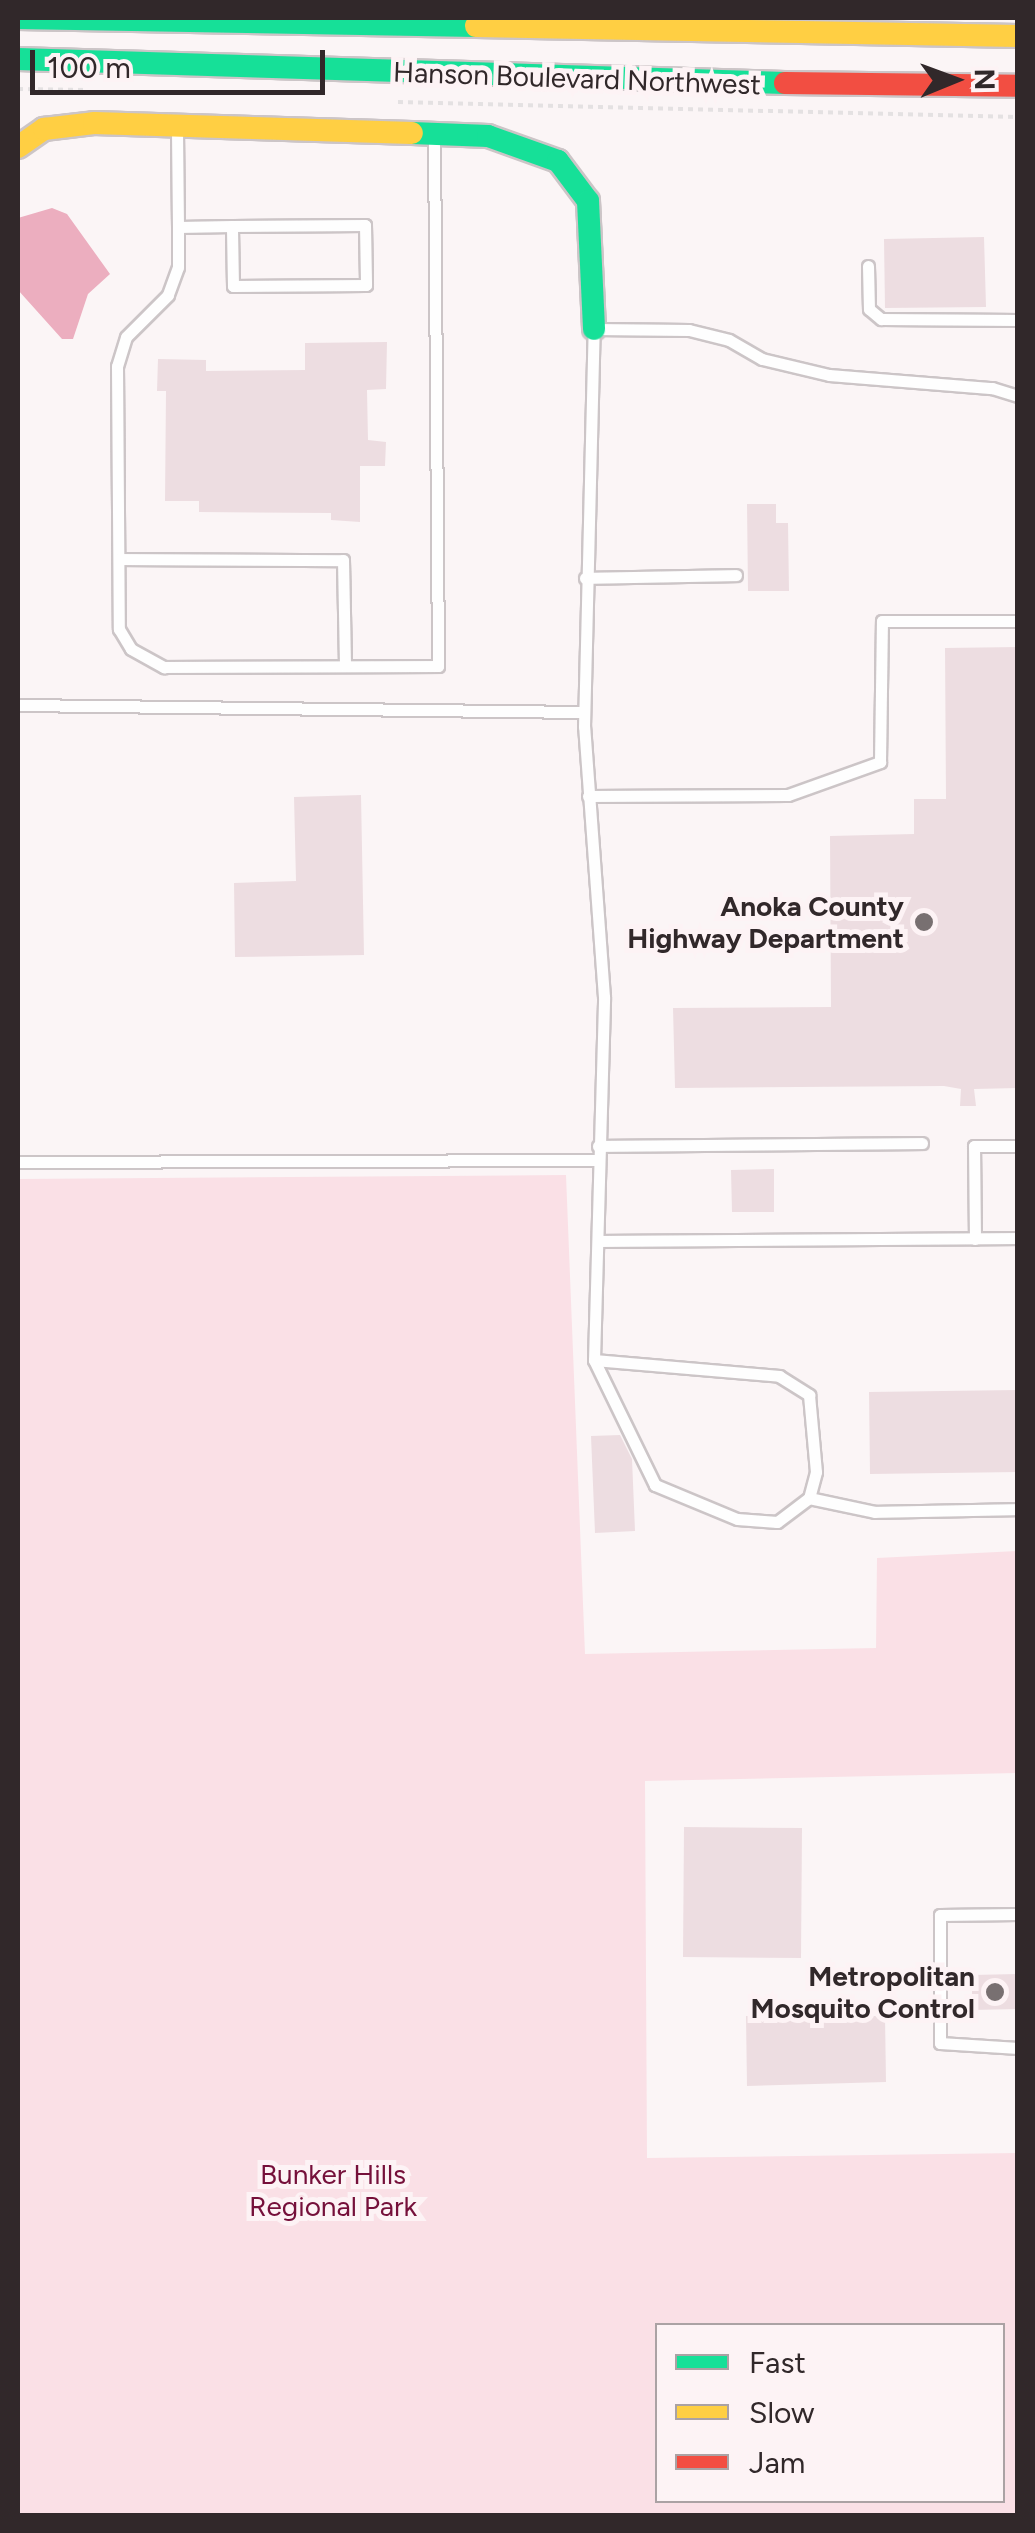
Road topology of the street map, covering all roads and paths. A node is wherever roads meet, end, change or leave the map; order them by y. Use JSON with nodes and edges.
{"nodes":[{"id":1,"x":18,"y":18,"type":"edge"},
{"id":2,"x":230,"y":19,"type":"edge"},
{"id":3,"x":871,"y":27,"type":"edge"},
{"id":4,"x":1018,"y":36,"type":"edge"},
{"id":5,"x":18,"y":58,"type":"edge"},
{"id":6,"x":1018,"y":86,"type":"edge"},
{"id":7,"x":176,"y":125,"type":"junction"},
{"id":8,"x":434,"y":134,"type":"junction"},
{"id":9,"x":18,"y":147,"type":"edge"},
{"id":10,"x":232,"y":226,"type":"junction"},
{"id":11,"x":178,"y":227,"type":"junction"},
{"id":12,"x":868,"y":266,"type":"dead end"},
{"id":13,"x":1018,"y":320,"type":"edge"},
{"id":14,"x":594,"y":329,"type":"junction"},
{"id":15,"x":1018,"y":396,"type":"edge"},
{"id":16,"x":119,"y":559,"type":"junction"},
{"id":17,"x":736,"y":575,"type":"dead end"},
{"id":18,"x":584,"y":578,"type":"junction"},
{"id":19,"x":1018,"y":621,"type":"edge"},
{"id":20,"x":345,"y":666,"type":"junction"},
{"id":21,"x":18,"y":705,"type":"edge"},
{"id":22,"x":584,"y":712,"type":"junction"},
{"id":23,"x":588,"y":796,"type":"junction"},
{"id":24,"x":922,"y":1143,"type":"dead end"},
{"id":25,"x":598,"y":1146,"type":"junction"},
{"id":26,"x":1018,"y":1146,"type":"edge"},
{"id":27,"x":599,"y":1160,"type":"junction"},
{"id":28,"x":18,"y":1162,"type":"edge"},
{"id":29,"x":1018,"y":1238,"type":"edge"},
{"id":30,"x":975,"y":1239,"type":"junction"},
{"id":31,"x":600,"y":1241,"type":"junction"},
{"id":32,"x":594,"y":1360,"type":"junction"},
{"id":33,"x":809,"y":1498,"type":"junction"},
{"id":34,"x":1018,"y":1509,"type":"edge"},
{"id":35,"x":1018,"y":1914,"type":"edge"},
{"id":36,"x":1018,"y":2048,"type":"edge"}],
"edges":[{"from":1,"to":2,"type":"main road","name":"Hanson Boulevard Northwest"},
{"from":2,"to":3,"type":"main road","name":"Hanson Boulevard Northwest"},
{"from":3,"to":4,"type":"main road","name":"Hanson Boulevard Northwest"},
{"from":5,"to":6,"type":"main road","name":"Hanson Boulevard Northwest"},
{"from":7,"to":8,"type":"main road"},
{"from":7,"to":9,"type":"main road"},
{"from":7,"to":11,"type":"lane"},
{"from":8,"to":14,"type":"main road"},
{"from":8,"to":20,"type":"lane"},
{"from":10,"to":10,"type":"lane"},
{"from":10,"to":11,"type":"lane"},
{"from":11,"to":16,"type":"lane"},
{"from":12,"to":13,"type":"lane"},
{"from":14,"to":15,"type":"lane"},
{"from":14,"to":18,"type":"lane"},
{"from":16,"to":20,"type":"lane"},
{"from":16,"to":20,"type":"lane"},
{"from":17,"to":18,"type":"lane"},
{"from":18,"to":22,"type":"lane"},
{"from":19,"to":23,"type":"lane"},
{"from":21,"to":22,"type":"lane"},
{"from":22,"to":23,"type":"lane"},
{"from":23,"to":25,"type":"lane"},
{"from":24,"to":25,"type":"lane"},
{"from":25,"to":27,"type":"lane"},
{"from":26,"to":30,"type":"lane"},
{"from":27,"to":28,"type":"lane"},
{"from":27,"to":31,"type":"lane"},
{"from":29,"to":30,"type":"lane"},
{"from":30,"to":31,"type":"lane"},
{"from":31,"to":32,"type":"lane"},
{"from":32,"to":33,"type":"lane"},
{"from":32,"to":33,"type":"lane"},
{"from":33,"to":34,"type":"lane"},
{"from":35,"to":36,"type":"lane"}]}
